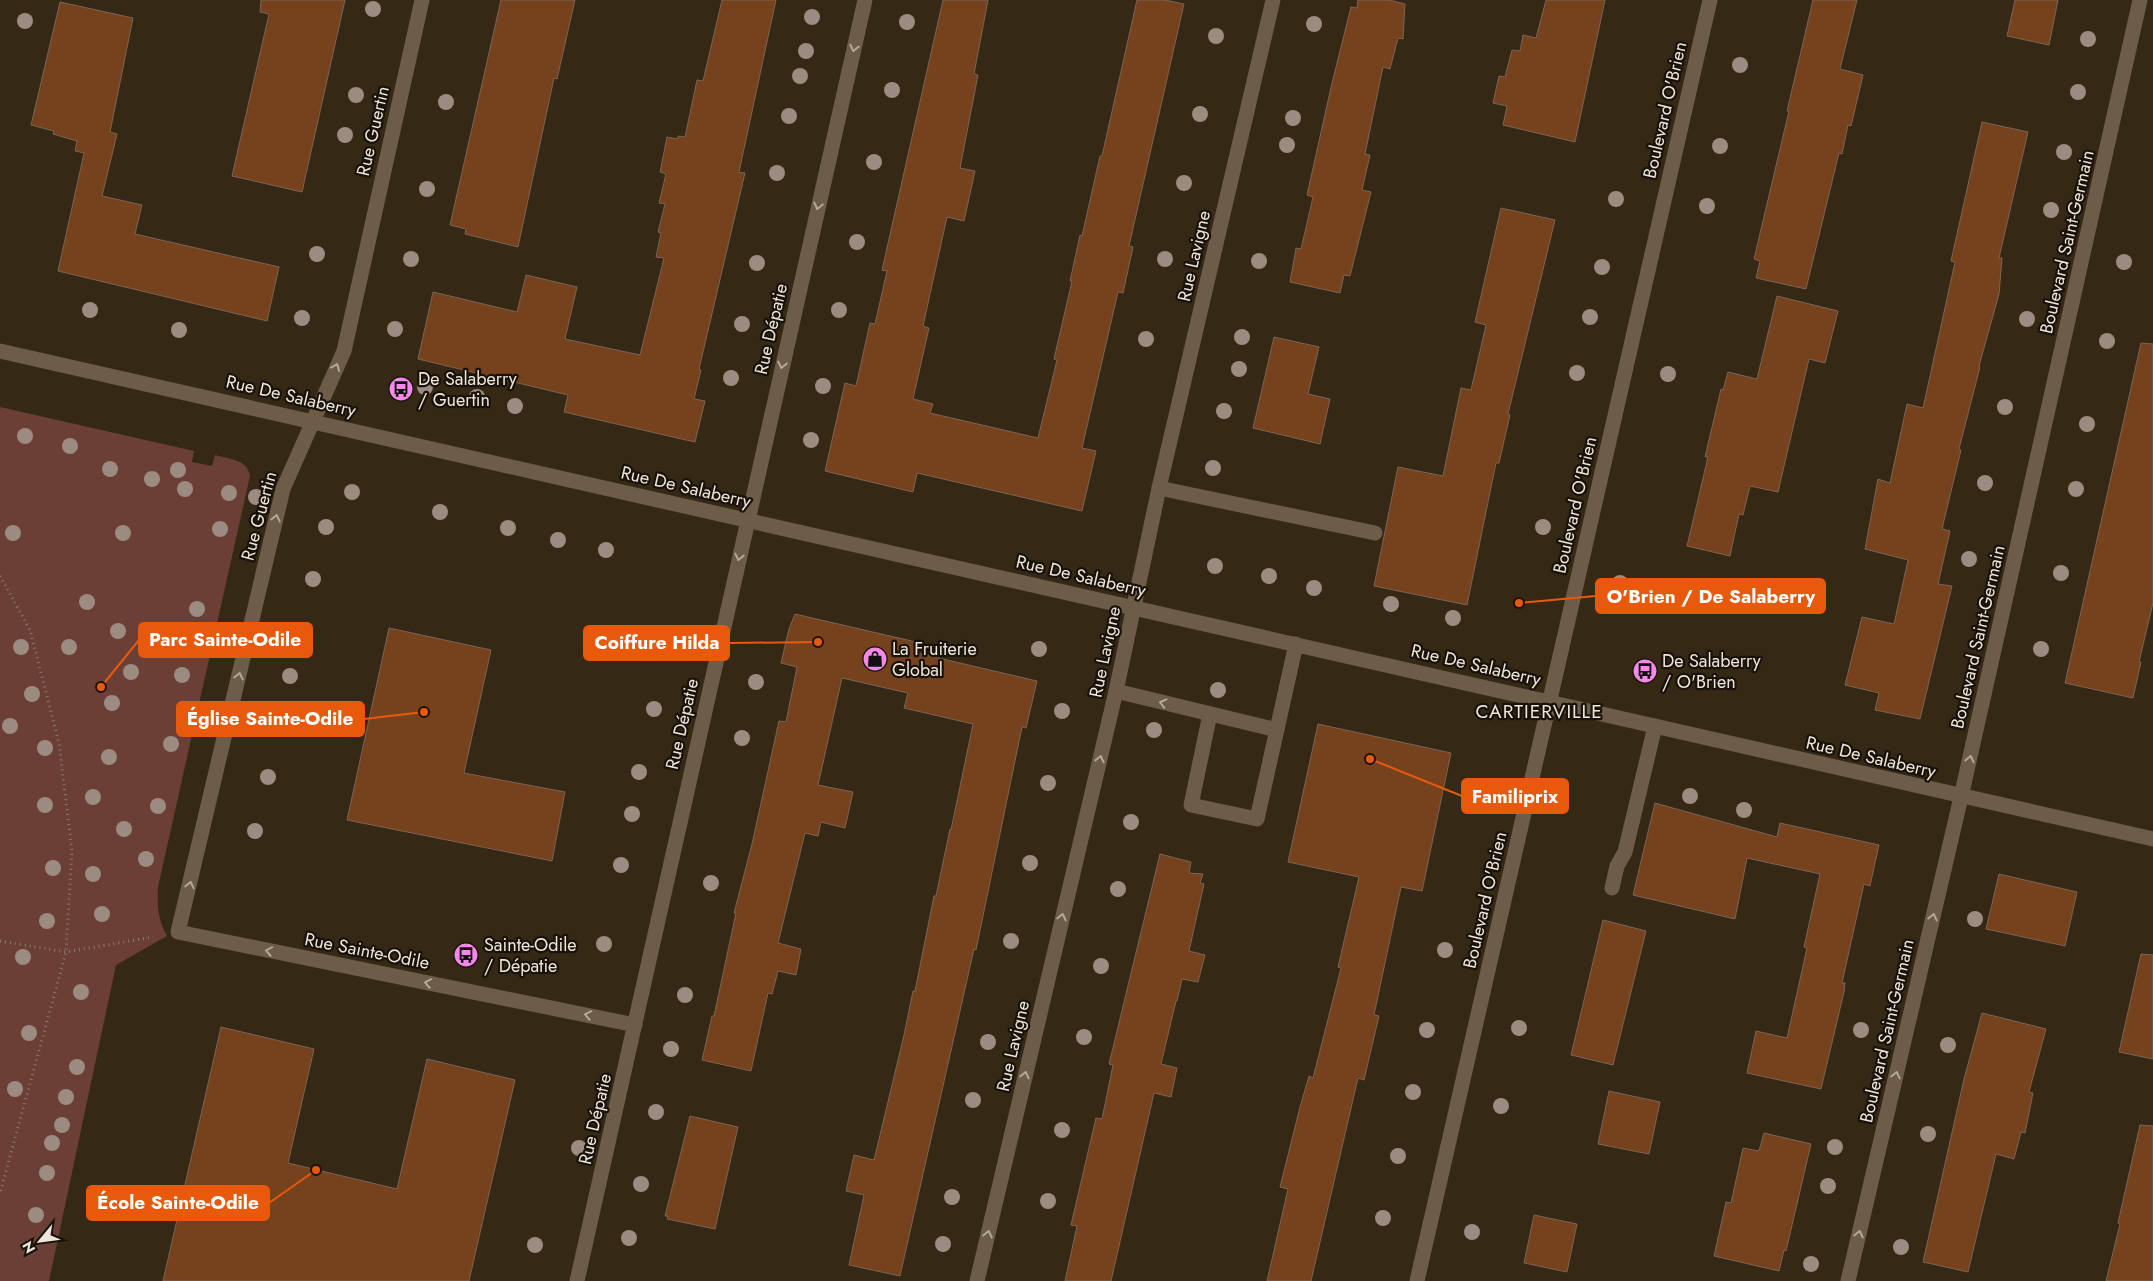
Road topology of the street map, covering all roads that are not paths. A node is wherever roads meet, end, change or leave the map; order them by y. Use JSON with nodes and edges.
{"nodes":[{"id":1,"x":422,"y":0,"type":"edge"},
{"id":2,"x":865,"y":0,"type":"edge"},
{"id":3,"x":1273,"y":0,"type":"edge"},
{"id":4,"x":1710,"y":0,"type":"edge"},
{"id":5,"x":2140,"y":0,"type":"edge"},
{"id":6,"x":0,"y":351,"type":"edge"},
{"id":7,"x":313,"y":421,"type":"junction"},
{"id":8,"x":1159,"y":488,"type":"junction"},
{"id":9,"x":747,"y":521,"type":"junction"},
{"id":10,"x":1375,"y":533,"type":"dead end"},
{"id":11,"x":1134,"y":607,"type":"junction"},
{"id":12,"x":1296,"y":644,"type":"junction"},
{"id":13,"x":1116,"y":691,"type":"junction"},
{"id":14,"x":1550,"y":702,"type":"junction"},
{"id":15,"x":1210,"y":714,"type":"junction"},
{"id":16,"x":1655,"y":726,"type":"junction"},
{"id":17,"x":1277,"y":730,"type":"junction"},
{"id":18,"x":1961,"y":797,"type":"junction"},
{"id":19,"x":2153,"y":839,"type":"edge"},
{"id":20,"x":1612,"y":888,"type":"dead end"},
{"id":21,"x":178,"y":932,"type":"joint"},
{"id":22,"x":636,"y":1025,"type":"junction"},
{"id":23,"x":577,"y":1281,"type":"edge"},
{"id":24,"x":977,"y":1281,"type":"edge"},
{"id":25,"x":1417,"y":1281,"type":"edge"},
{"id":26,"x":1848,"y":1281,"type":"edge"}],
"edges":[{"from":7,"to":1,"type":"street","name":"Rue Guertin","one_way":true},
{"from":2,"to":9,"type":"street","name":"Rue Dépatie","one_way":true},
{"from":3,"to":8,"type":"street","name":"Rue Lavigne"},
{"from":4,"to":14,"type":"street","name":"Boulevard O'Brien"},
{"from":18,"to":5,"type":"street","name":"Boulevard Saint-Germain","one_way":true},
{"from":6,"to":7,"type":"street","name":"Rue De Salaberry"},
{"from":7,"to":9,"type":"street","name":"Rue De Salaberry"},
{"from":21,"to":7,"type":"street","name":"Rue Guertin","one_way":true},
{"from":8,"to":10,"type":"street"},
{"from":8,"to":11,"type":"street","name":"Rue Lavigne"},
{"from":9,"to":11,"type":"street","name":"Rue De Salaberry"},
{"from":9,"to":22,"type":"street","name":"Rue Dépatie","one_way":true},
{"from":11,"to":12,"type":"street","name":"Rue De Salaberry"},
{"from":11,"to":13,"type":"street","name":"Rue Lavigne"},
{"from":12,"to":14,"type":"street","name":"Rue De Salaberry"},
{"from":12,"to":17,"type":"street"},
{"from":15,"to":13,"type":"street","one_way":true},
{"from":24,"to":13,"type":"street","name":"Rue Lavigne","one_way":true},
{"from":14,"to":16,"type":"street","name":"Rue De Salaberry"},
{"from":14,"to":25,"type":"street","name":"Boulevard O'Brien"},
{"from":15,"to":17,"type":"street"},
{"from":15,"to":17,"type":"street"},
{"from":16,"to":18,"type":"street","name":"Rue De Salaberry"},
{"from":16,"to":20,"type":"street"},
{"from":18,"to":19,"type":"street","name":"Rue De Salaberry"},
{"from":26,"to":18,"type":"street","name":"Boulevard Saint-Germain","one_way":true},
{"from":22,"to":21,"type":"street","name":"Rue Sainte-Odile","one_way":true},
{"from":22,"to":23,"type":"street","name":"Rue Dépatie"}]}
